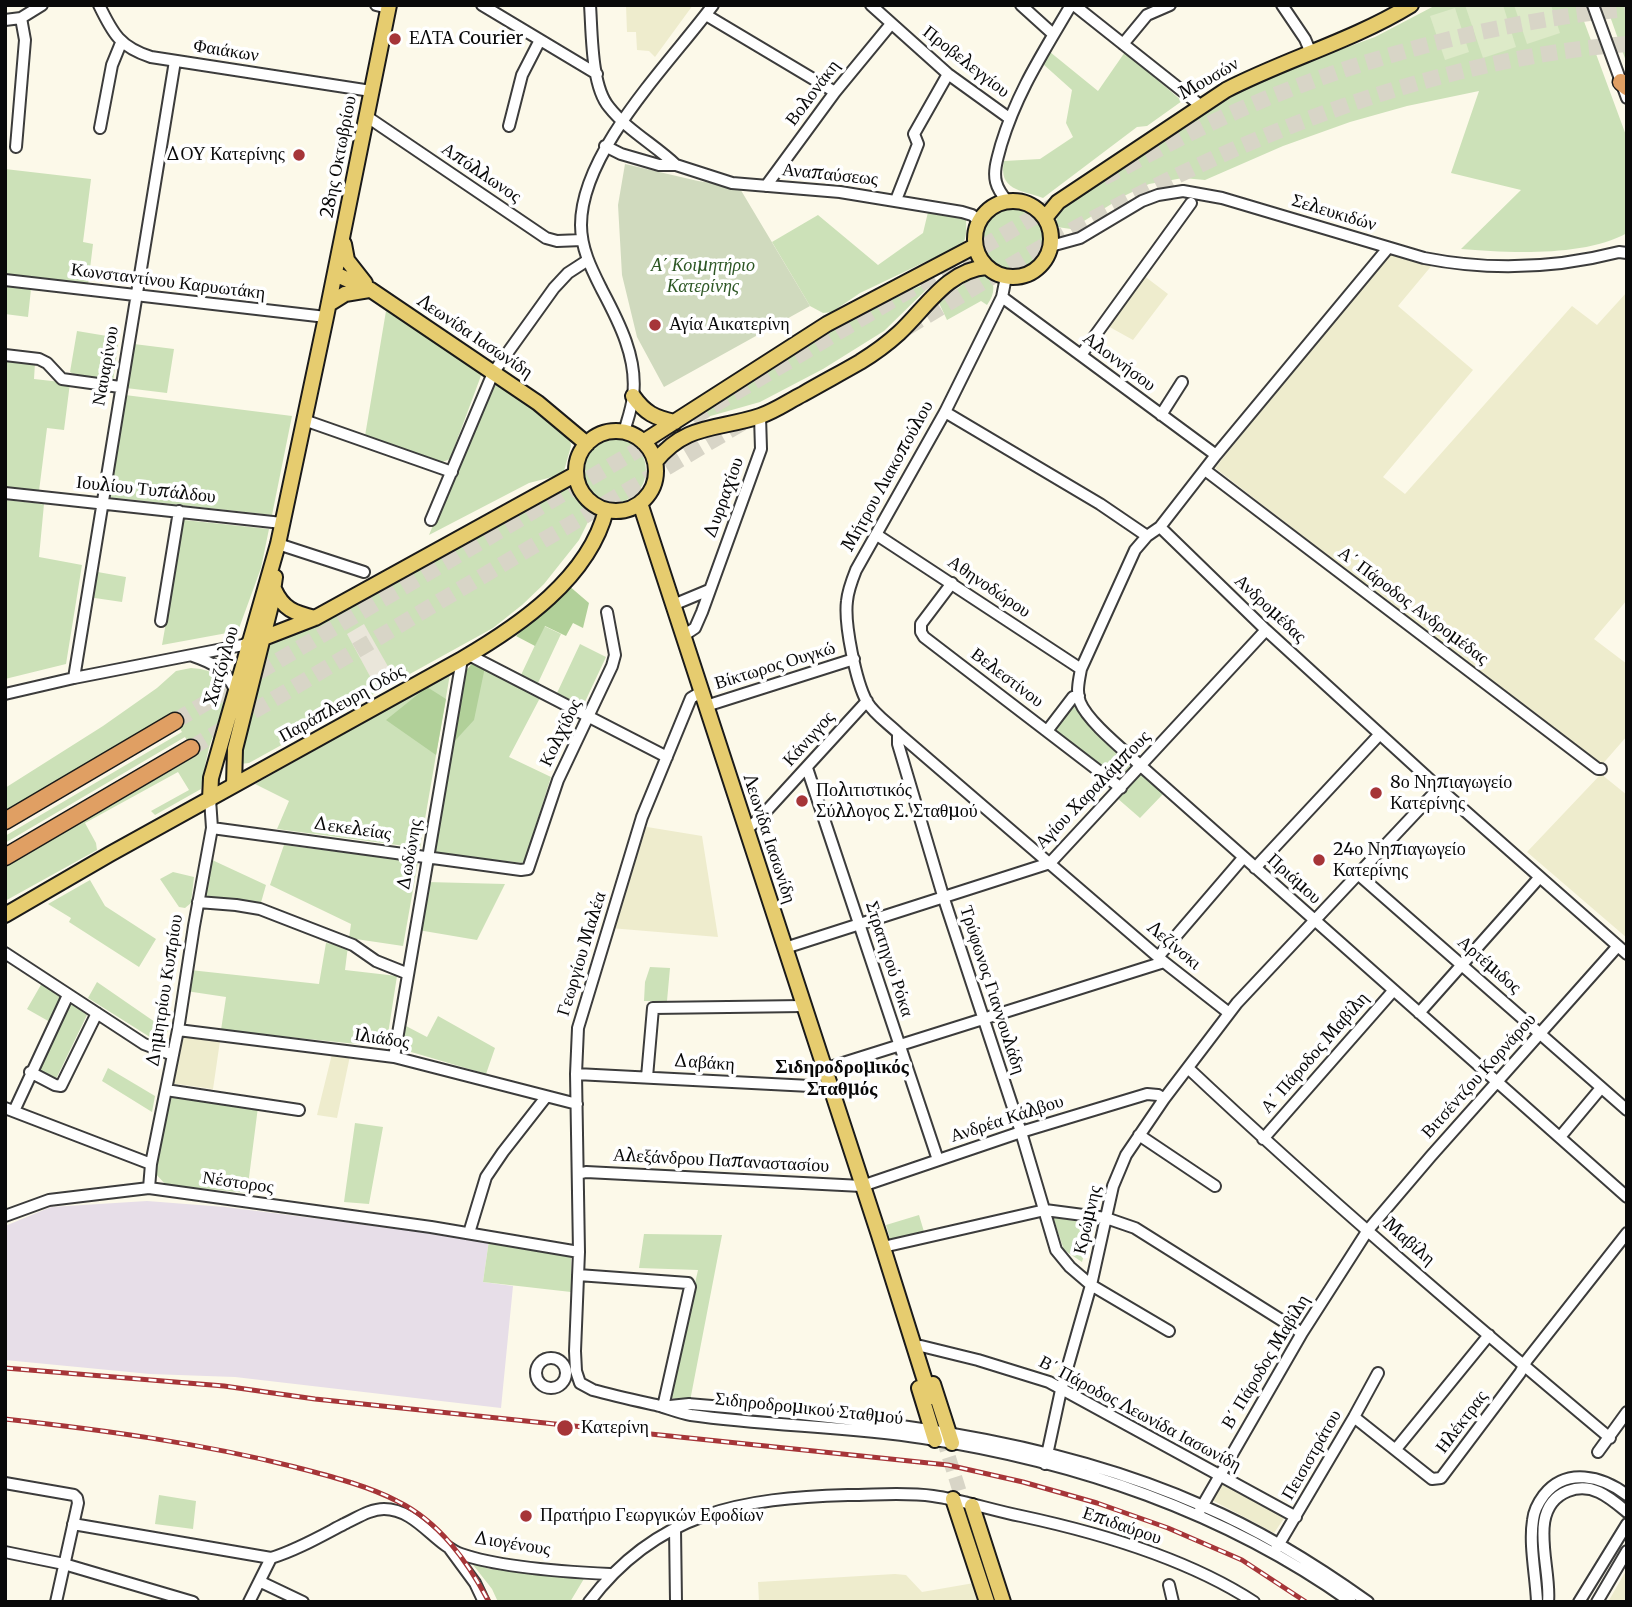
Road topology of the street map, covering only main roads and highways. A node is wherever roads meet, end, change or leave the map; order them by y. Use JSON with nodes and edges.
{"nodes":[{"id":1,"x":1411,"y":5,"type":"edge"},
{"id":2,"x":384,"y":6,"type":"edge"},
{"id":3,"x":1045,"y":218,"type":"junction"},
{"id":4,"x":343,"y":231,"type":"junction"},
{"id":5,"x":975,"y":246,"type":"junction"},
{"id":6,"x":987,"y":267,"type":"junction"},
{"id":7,"x":335,"y":274,"type":"junction"},
{"id":8,"x":371,"y":290,"type":"junction"},
{"id":9,"x":328,"y":311,"type":"junction"},
{"id":10,"x":633,"y":396,"type":"road end"},
{"id":11,"x":675,"y":422,"type":"junction"},
{"id":12,"x":643,"y":442,"type":"junction"},
{"id":13,"x":587,"y":444,"type":"junction"},
{"id":14,"x":655,"y":462,"type":"junction"},
{"id":15,"x":576,"y":474,"type":"junction"},
{"id":16,"x":640,"y":503,"type":"junction"},
{"id":17,"x":606,"y":510,"type":"junction"},
{"id":18,"x":278,"y":544,"type":"junction"},
{"id":19,"x":274,"y":589,"type":"junction"},
{"id":20,"x":315,"y":618,"type":"junction"},
{"id":21,"x":263,"y":638,"type":"junction"},
{"id":22,"x":248,"y":644,"type":"junction"},
{"id":23,"x":175,"y":721,"type":"tunnel mouth"},
{"id":24,"x":191,"y":748,"type":"tunnel mouth"},
{"id":25,"x":234,"y":785,"type":"junction"},
{"id":26,"x":210,"y":799,"type":"junction"},
{"id":27,"x":5,"y":821,"type":"edge"},
{"id":28,"x":5,"y":857,"type":"edge"},
{"id":29,"x":5,"y":915,"type":"edge"},
{"id":30,"x":893,"y":1279,"type":"junction"},
{"id":31,"x":930,"y":1396,"type":"tunnel mouth"},
{"id":32,"x":974,"y":1536,"type":"tunnel mouth"},
{"id":33,"x":987,"y":1602,"type":"edge"},
{"id":34,"x":996,"y":1602,"type":"edge"},
{"id":35,"x":1003,"y":1602,"type":"edge"}],
"edges":[{"from":1,"to":3,"type":"main road","name":"Μουσών"},
{"from":2,"to":4,"type":"main road","name":"28ης Οκτωβρίου"},
{"from":3,"to":5,"type":"main road"},
{"from":3,"to":6,"type":"main road"},
{"from":4,"to":7,"type":"main road","name":"28ης Οκτωβρίου"},
{"from":4,"to":8,"type":"main road"},
{"from":5,"to":6,"type":"main road"},
{"from":5,"to":11,"type":"main road"},
{"from":6,"to":14,"type":"main road"},
{"from":7,"to":8,"type":"main road","name":"Λεωνίδα Ιασωνίδη"},
{"from":7,"to":9,"type":"main road","name":"28ης Οκτωβρίου"},
{"from":8,"to":9,"type":"main road"},
{"from":8,"to":13,"type":"main road","name":"Λεωνίδα Ιασωνίδη"},
{"from":9,"to":18,"type":"main road","name":"Χατζόγλου"},
{"from":10,"to":11,"type":"main road"},
{"from":11,"to":12,"type":"main road"},
{"from":12,"to":13,"type":"main road"},
{"from":12,"to":14,"type":"main road"},
{"from":13,"to":15,"type":"main road"},
{"from":14,"to":16,"type":"main road"},
{"from":15,"to":17,"type":"main road"},
{"from":15,"to":20,"type":"main road"},
{"from":16,"to":17,"type":"main road"},
{"from":16,"to":30,"type":"main road","name":"Λεωνίδα Ιασωνίδη"},
{"from":17,"to":25,"type":"main road","name":"Παράπλευρη Οδός"},
{"from":18,"to":19,"type":"main road","name":"Χατζόγλου"},
{"from":18,"to":22,"type":"main road","name":"Χατζόγλου"},
{"from":19,"to":20,"type":"main road"},
{"from":19,"to":21,"type":"main road","name":"Χατζόγλου"},
{"from":20,"to":21,"type":"main road"},
{"from":21,"to":22,"type":"main road"},
{"from":21,"to":25,"type":"main road","name":"Χατζόγλου"},
{"from":22,"to":26,"type":"main road","name":"Χατζόγλου"},
{"from":23,"to":27,"type":"highway"},
{"from":24,"to":28,"type":"highway"},
{"from":25,"to":26,"type":"main road","name":"Παράπλευρη Οδός"},
{"from":26,"to":29,"type":"main road","name":"Παράπλευρη Οδός"},
{"from":30,"to":30,"type":"main road"},
{"from":30,"to":31,"type":"main road"},
{"from":32,"to":34,"type":"main road"},
{"from":33,"to":35,"type":"main road"}]}
